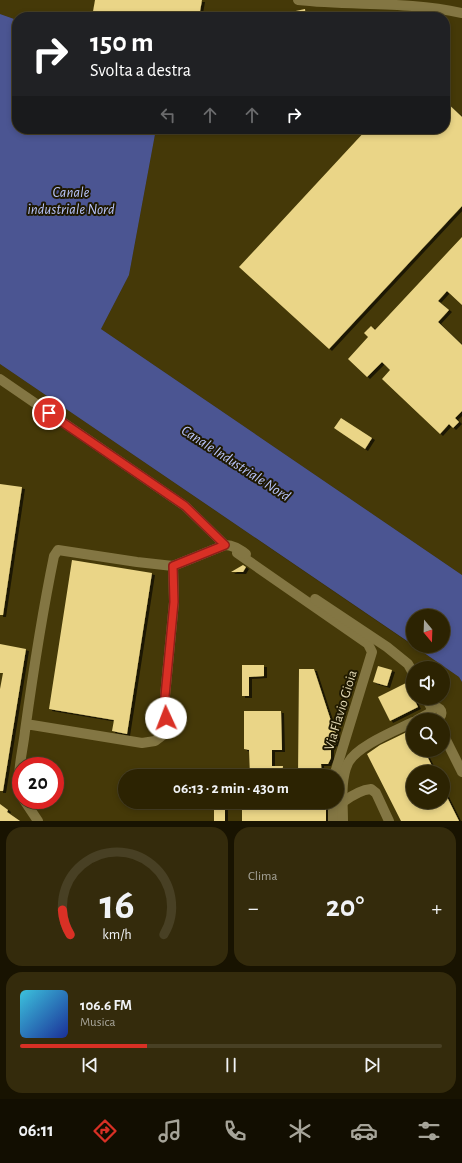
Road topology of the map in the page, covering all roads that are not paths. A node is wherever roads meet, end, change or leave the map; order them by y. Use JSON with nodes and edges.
{"nodes":[{"id":1,"x":298,"y":0,"type":"edge"},
{"id":2,"x":462,"y":12,"type":"edge"},
{"id":3,"x":0,"y":379,"type":"edge"},
{"id":4,"x":225,"y":545,"type":"junction"},
{"id":5,"x":237,"y":553,"type":"dead end"},
{"id":6,"x":173,"y":566,"type":"junction"},
{"id":7,"x":406,"y":662,"type":"edge"},
{"id":8,"x":26,"y":724,"type":"junction"},
{"id":9,"x":406,"y":726,"type":"edge"},
{"id":10,"x":450,"y":748,"type":"edge"},
{"id":11,"x":22,"y":757,"type":"edge"},
{"id":12,"x":336,"y":769,"type":"edge"},
{"id":13,"x":462,"y":772,"type":"edge"},
{"id":14,"x":344,"y":782,"type":"edge"},
{"id":15,"x":344,"y":789,"type":"edge"},
{"id":16,"x":352,"y":795,"type":"junction"},
{"id":17,"x":344,"y":799,"type":"edge"},
{"id":18,"x":30,"y":809,"type":"edge"},
{"id":19,"x":336,"y":809,"type":"edge"},
{"id":20,"x":340,"y":809,"type":"edge"},
{"id":21,"x":38,"y":821,"type":"edge"},
{"id":22,"x":333,"y":821,"type":"edge"},
{"id":23,"x":343,"y":821,"type":"edge"},
{"id":24,"x":389,"y":821,"type":"edge"}],
"edges":[{"from":1,"to":2,"type":"street"},
{"from":3,"to":4,"type":"street"},
{"from":4,"to":6,"type":"street"},
{"from":4,"to":7,"type":"street"},
{"from":5,"to":12,"type":"street","name":"Via Flavio Gioia"},
{"from":6,"to":8,"type":"street"},
{"from":6,"to":8,"type":"street"},
{"from":8,"to":11,"type":"street"},
{"from":9,"to":14,"type":"street"},
{"from":10,"to":13,"type":"street"},
{"from":15,"to":16,"type":"street"},
{"from":16,"to":17,"type":"street"},
{"from":16,"to":24,"type":"street"},
{"from":18,"to":21,"type":"street"},
{"from":19,"to":22,"type":"street"},
{"from":20,"to":23,"type":"street"}]}
